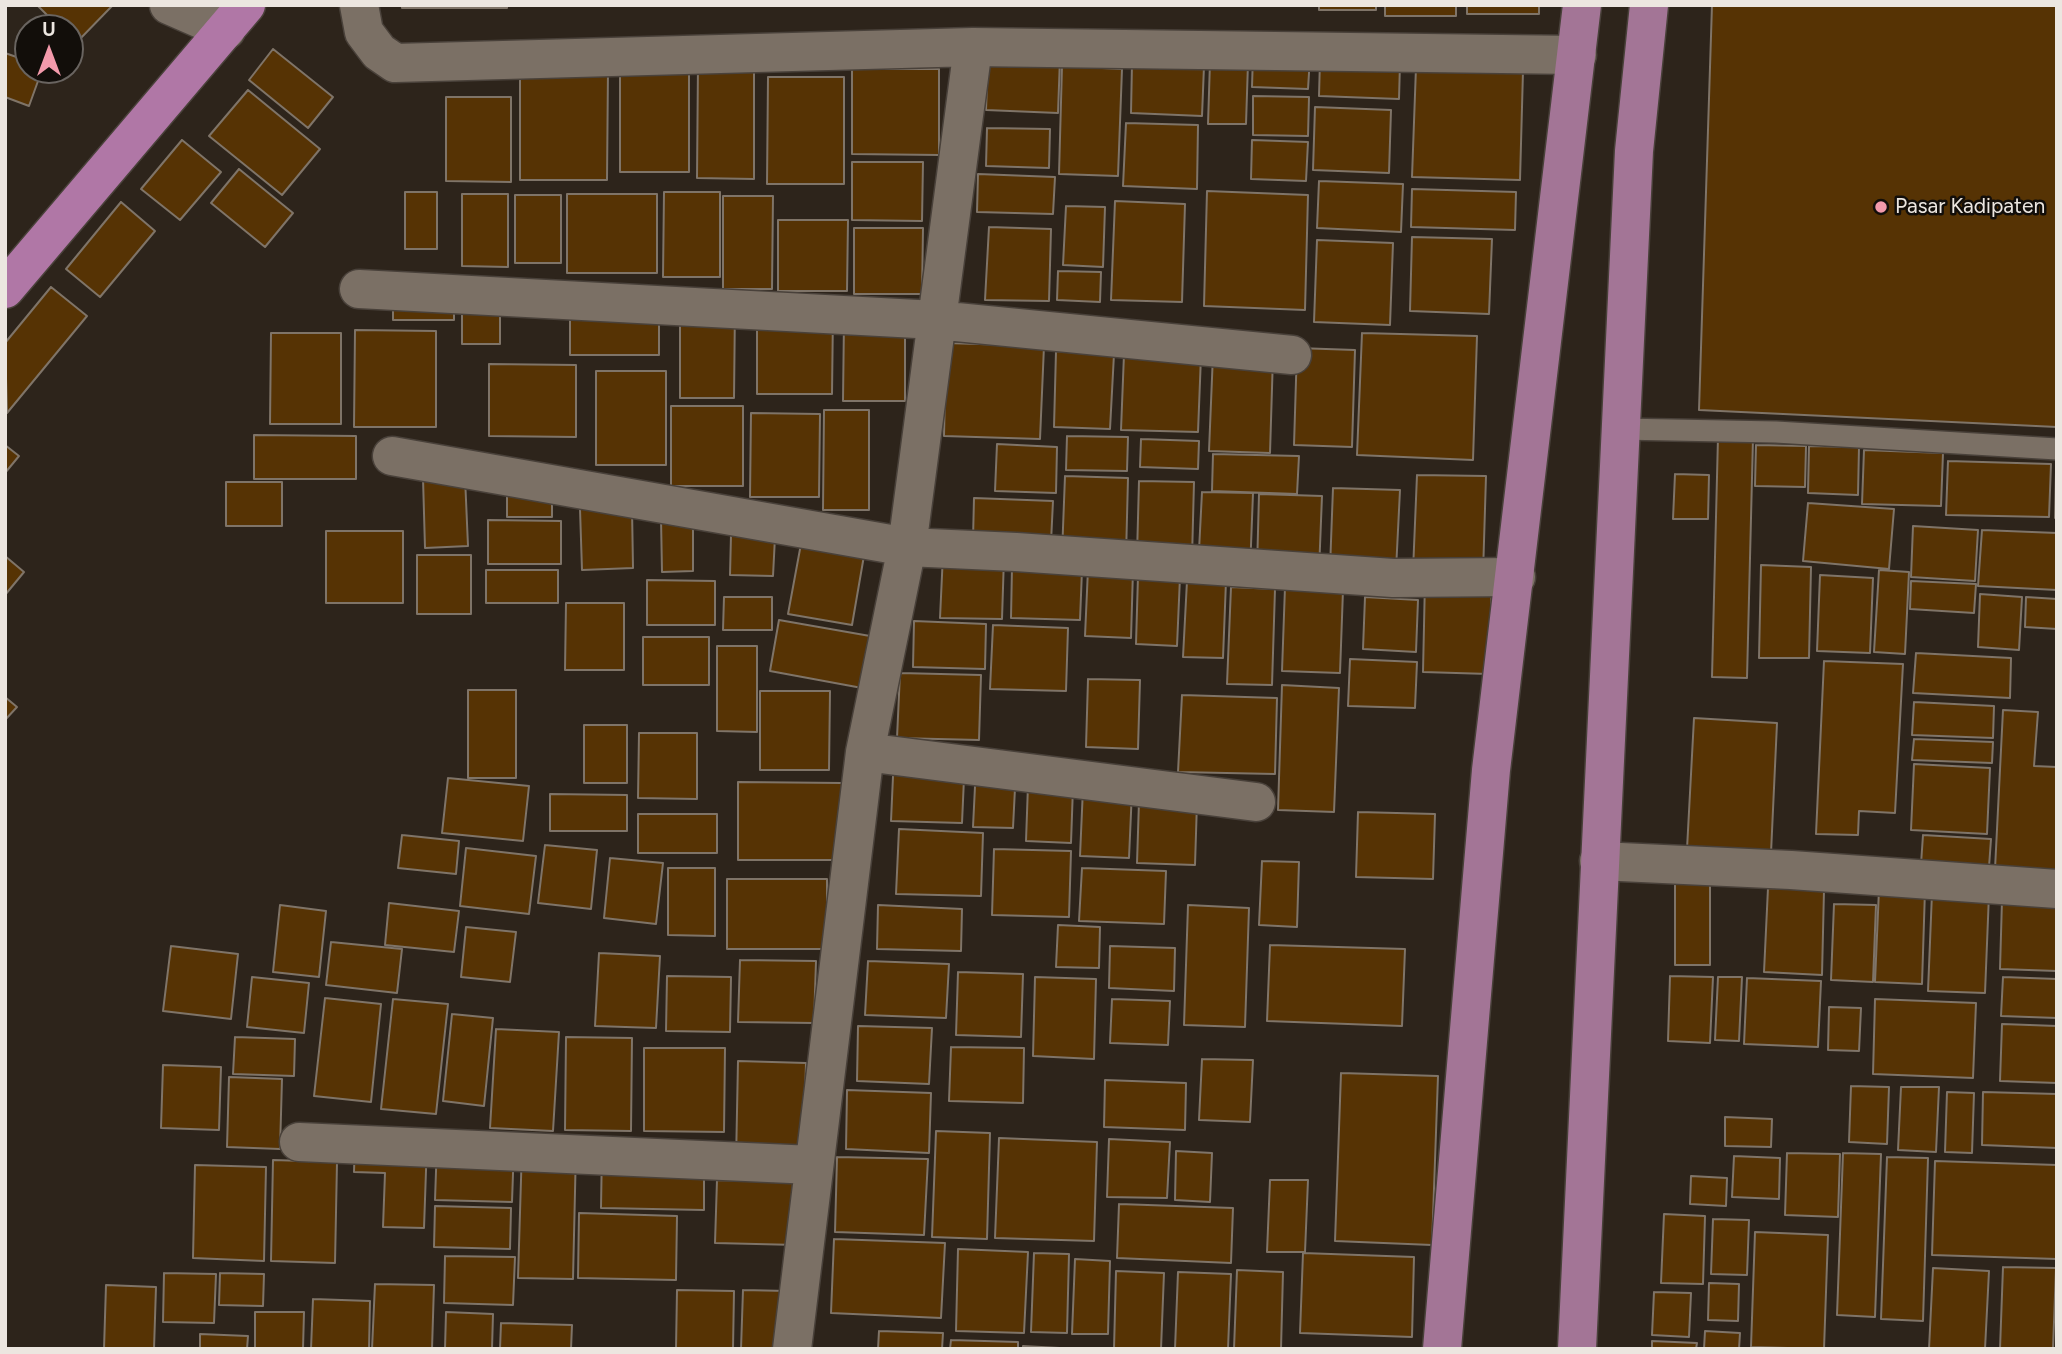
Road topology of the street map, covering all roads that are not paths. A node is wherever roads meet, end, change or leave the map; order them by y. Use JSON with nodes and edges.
{"nodes":[{"id":1,"x":169,"y":5,"type":"edge"},
{"id":2,"x":359,"y":5,"type":"edge"},
{"id":3,"x":1582,"y":5,"type":"edge"},
{"id":4,"x":1650,"y":5,"type":"edge"},
{"id":5,"x":236,"y":17,"type":"edge"},
{"id":6,"x":974,"y":47,"type":"junction"},
{"id":7,"x":1577,"y":55,"type":"junction"},
{"id":8,"x":5,"y":289,"type":"edge"},
{"id":9,"x":359,"y":289,"type":"dead end"},
{"id":10,"x":936,"y":320,"type":"junction"},
{"id":11,"x":1292,"y":355,"type":"dead end"},
{"id":12,"x":1620,"y":429,"type":"junction"},
{"id":13,"x":2057,"y":449,"type":"edge"},
{"id":14,"x":392,"y":456,"type":"dead end"},
{"id":15,"x":908,"y":547,"type":"junction"},
{"id":16,"x":1516,"y":577,"type":"junction"},
{"id":17,"x":865,"y":752,"type":"junction"},
{"id":18,"x":1256,"y":802,"type":"dead end"},
{"id":19,"x":1599,"y":861,"type":"junction"},
{"id":20,"x":2057,"y":889,"type":"edge"},
{"id":21,"x":299,"y":1142,"type":"dead end"},
{"id":22,"x":813,"y":1165,"type":"junction"},
{"id":23,"x":792,"y":1349,"type":"edge"},
{"id":24,"x":1442,"y":1349,"type":"edge"},
{"id":25,"x":1577,"y":1349,"type":"edge"}],
"edges":[{"from":1,"to":5,"type":"street"},
{"from":2,"to":6,"type":"street"},
{"from":3,"to":7,"type":"main road"},
{"from":4,"to":12,"type":"main road"},
{"from":5,"to":8,"type":"highway"},
{"from":6,"to":7,"type":"street"},
{"from":6,"to":10,"type":"street"},
{"from":7,"to":16,"type":"main road"},
{"from":9,"to":10,"type":"street"},
{"from":10,"to":11,"type":"street"},
{"from":10,"to":15,"type":"street"},
{"from":12,"to":13,"type":"lane"},
{"from":12,"to":19,"type":"main road"},
{"from":14,"to":15,"type":"street"},
{"from":15,"to":16,"type":"street"},
{"from":15,"to":17,"type":"street"},
{"from":16,"to":24,"type":"main road"},
{"from":17,"to":18,"type":"street"},
{"from":17,"to":22,"type":"street"},
{"from":19,"to":20,"type":"street"},
{"from":19,"to":25,"type":"main road"},
{"from":21,"to":22,"type":"street"},
{"from":22,"to":23,"type":"street"}]}
